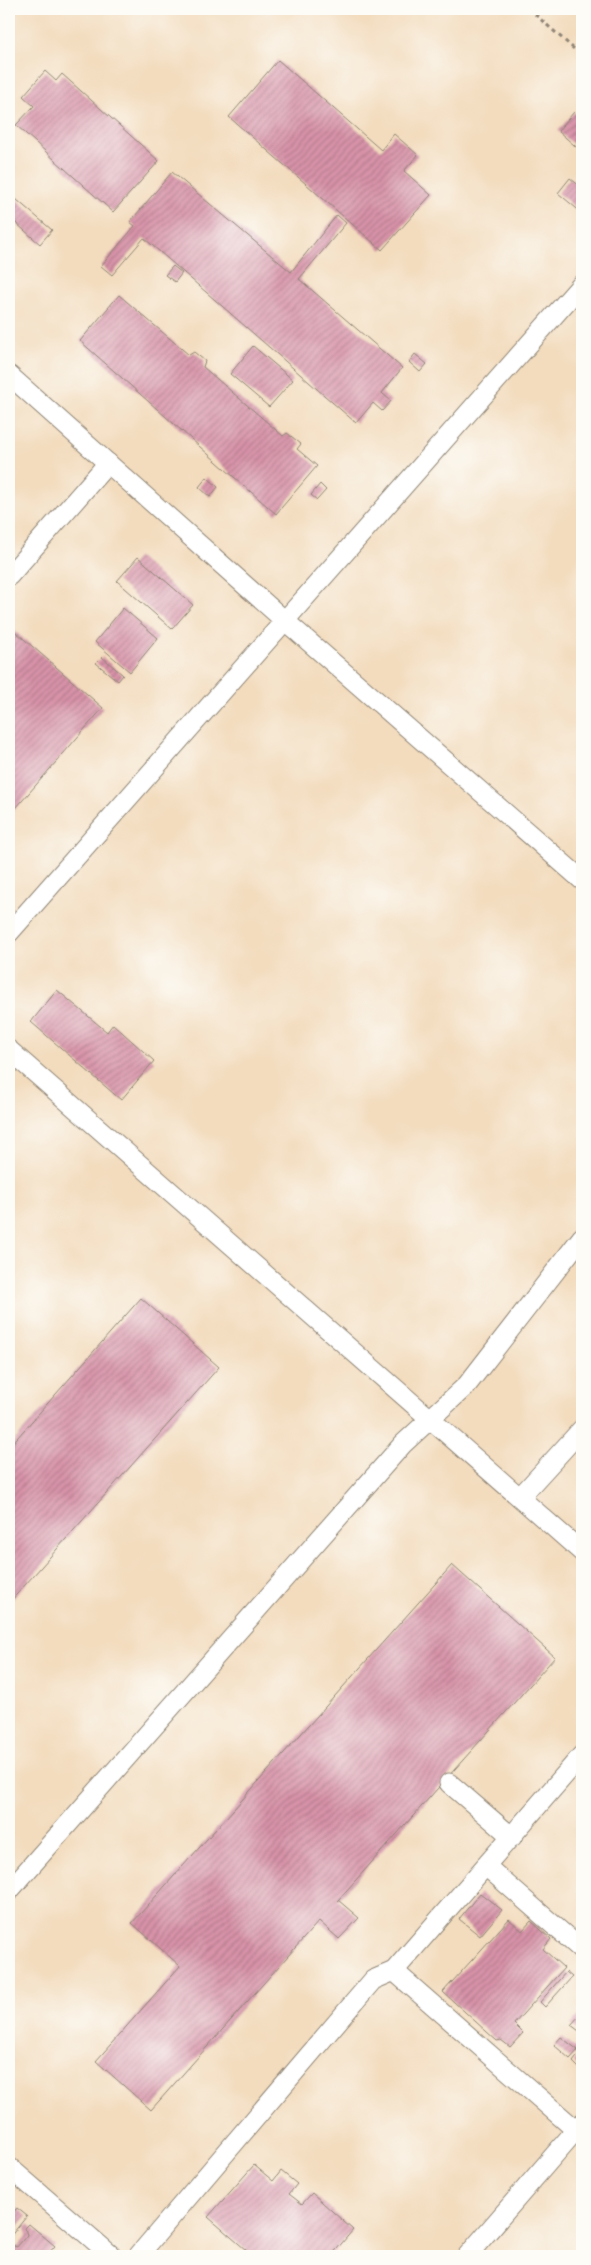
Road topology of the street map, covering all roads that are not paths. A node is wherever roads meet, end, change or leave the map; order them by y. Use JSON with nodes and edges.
{"nodes":[{"id":1,"x":582,"y":284,"type":"edge"},
{"id":2,"x":9,"y":375,"type":"edge"},
{"id":3,"x":108,"y":463,"type":"junction"},
{"id":4,"x":9,"y":576,"type":"edge"},
{"id":5,"x":284,"y":620,"type":"junction"},
{"id":6,"x":582,"y":880,"type":"edge"},
{"id":7,"x":9,"y":933,"type":"edge"},
{"id":8,"x":9,"y":1050,"type":"edge"},
{"id":9,"x":582,"y":1237,"type":"edge"},
{"id":10,"x":432,"y":1418,"type":"junction"},
{"id":11,"x":582,"y":1429,"type":"edge"},
{"id":12,"x":520,"y":1497,"type":"junction"},
{"id":13,"x":582,"y":1552,"type":"edge"},
{"id":14,"x":582,"y":1755,"type":"edge"},
{"id":15,"x":449,"y":1783,"type":"dead end"},
{"id":16,"x":512,"y":1837,"type":"junction"},
{"id":17,"x":487,"y":1867,"type":"junction"},
{"id":18,"x":9,"y":1892,"type":"edge"},
{"id":19,"x":582,"y":1950,"type":"edge"},
{"id":20,"x":394,"y":1971,"type":"junction"},
{"id":21,"x":579,"y":2127,"type":"edge"},
{"id":22,"x":9,"y":2169,"type":"edge"},
{"id":23,"x":112,"y":2256,"type":"edge"},
{"id":24,"x":138,"y":2256,"type":"edge"},
{"id":25,"x":467,"y":2256,"type":"edge"}],
"edges":[{"from":1,"to":5,"type":"lane"},
{"from":2,"to":3,"type":"lane"},
{"from":3,"to":4,"type":"lane"},
{"from":3,"to":5,"type":"lane"},
{"from":5,"to":6,"type":"lane"},
{"from":5,"to":7,"type":"lane"},
{"from":8,"to":10,"type":"lane"},
{"from":9,"to":10,"type":"lane"},
{"from":10,"to":12,"type":"lane"},
{"from":10,"to":18,"type":"lane"},
{"from":11,"to":12,"type":"lane"},
{"from":12,"to":13,"type":"lane"},
{"from":14,"to":16,"type":"lane"},
{"from":15,"to":16,"type":"lane"},
{"from":16,"to":17,"type":"lane"},
{"from":17,"to":19,"type":"lane"},
{"from":17,"to":20,"type":"lane"},
{"from":20,"to":21,"type":"lane"},
{"from":20,"to":24,"type":"lane"},
{"from":21,"to":25,"type":"lane"},
{"from":22,"to":23,"type":"lane"}]}
